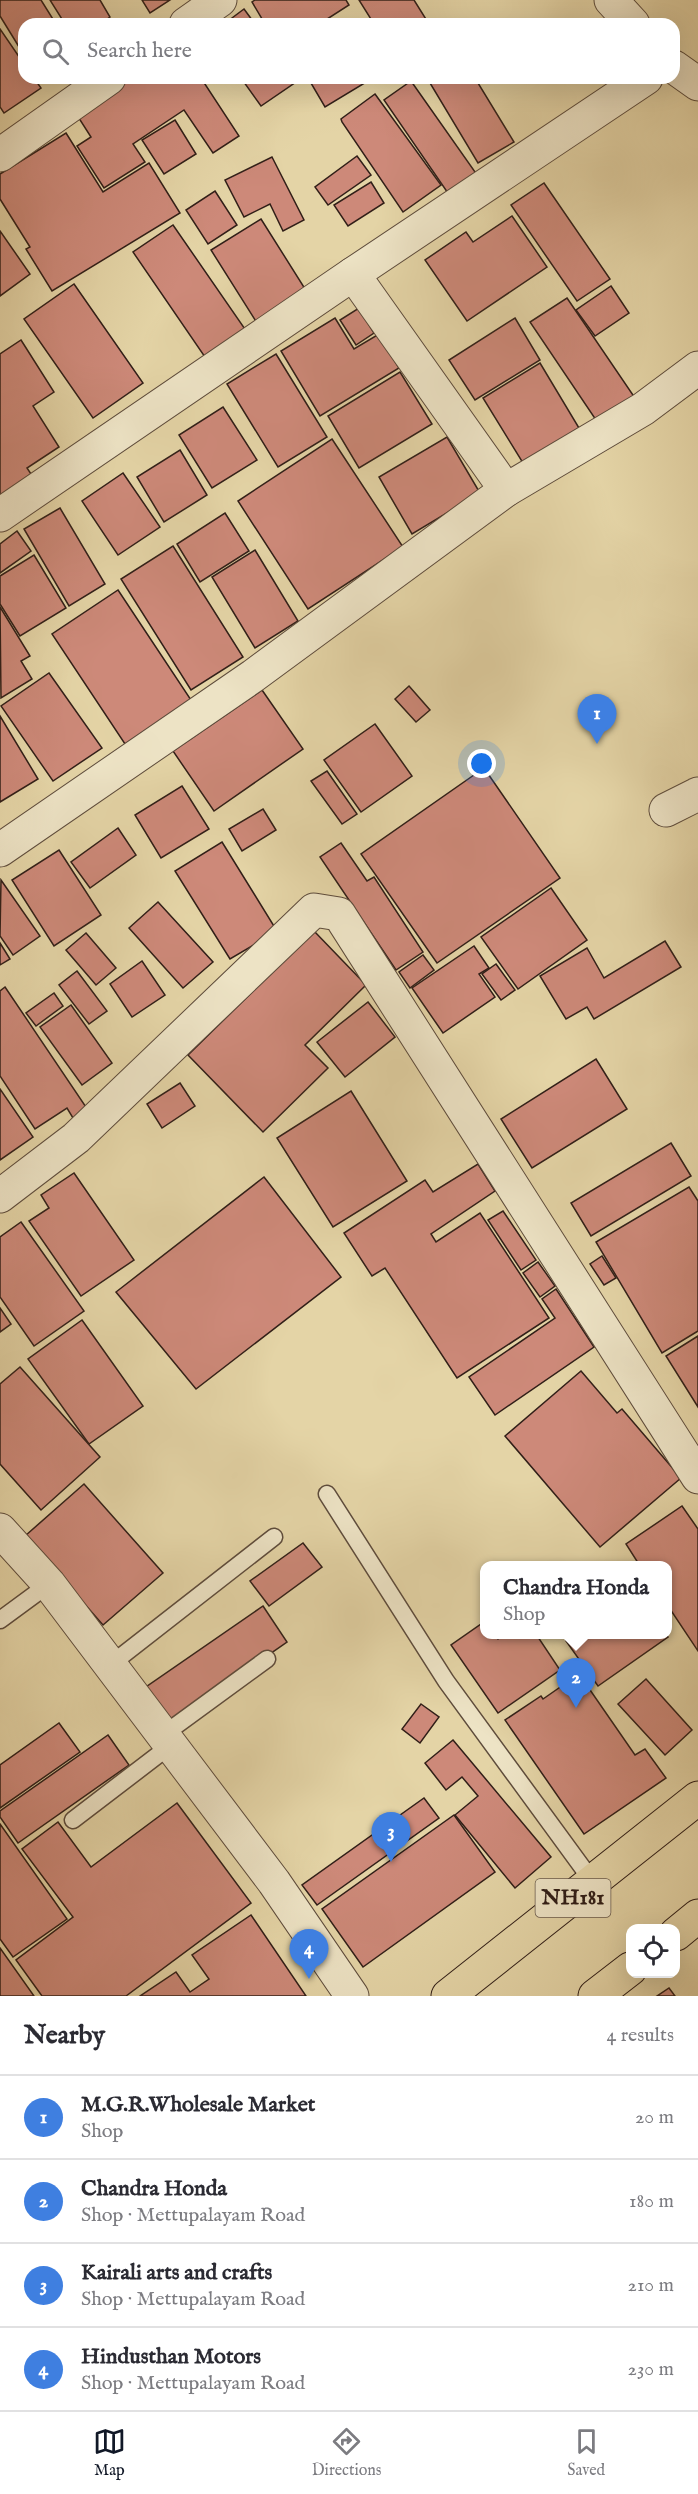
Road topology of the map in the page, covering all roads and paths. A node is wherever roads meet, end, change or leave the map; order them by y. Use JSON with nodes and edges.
{"nodes":[{"id":1,"x":220,"y":0,"type":"edge"},
{"id":2,"x":611,"y":0,"type":"edge"},
{"id":3,"x":194,"y":18,"type":"edge"},
{"id":4,"x":628,"y":18,"type":"edge"},
{"id":5,"x":680,"y":70,"type":"edge"},
{"id":6,"x":101,"y":84,"type":"edge"},
{"id":7,"x":637,"y":84,"type":"edge"},
{"id":8,"x":698,"y":84,"type":"edge"},
{"id":9,"x":0,"y":155,"type":"edge"},
{"id":10,"x":353,"y":274,"type":"junction"},
{"id":11,"x":698,"y":368,"type":"edge"},
{"id":12,"x":506,"y":490,"type":"junction"},
{"id":13,"x":0,"y":515,"type":"edge"},
{"id":14,"x":698,"y":794,"type":"edge"},
{"id":15,"x":666,"y":810,"type":"dead end"},
{"id":16,"x":0,"y":850,"type":"edge"},
{"id":17,"x":0,"y":1196,"type":"edge"},
{"id":18,"x":698,"y":1477,"type":"edge"},
{"id":19,"x":327,"y":1494,"type":"dead end"},
{"id":20,"x":0,"y":1530,"type":"edge"},
{"id":21,"x":274,"y":1537,"type":"dead end"},
{"id":22,"x":49,"y":1584,"type":"junction"},
{"id":23,"x":0,"y":1620,"type":"edge"},
{"id":24,"x":267,"y":1659,"type":"dead end"},
{"id":25,"x":110,"y":1665,"type":"junction"},
{"id":26,"x":167,"y":1740,"type":"junction"},
{"id":27,"x":698,"y":1798,"type":"edge"},
{"id":28,"x":74,"y":1820,"type":"dead end"},
{"id":29,"x":593,"y":1882,"type":"junction"},
{"id":30,"x":698,"y":1916,"type":"edge"},
{"id":31,"x":680,"y":1930,"type":"edge"},
{"id":32,"x":626,"y":1972,"type":"edge"},
{"id":33,"x":352,"y":1996,"type":"edge"},
{"id":34,"x":448,"y":1996,"type":"edge"},
{"id":35,"x":595,"y":1996,"type":"edge"}],
"edges":[{"from":1,"to":3,"type":"street"},
{"from":2,"to":4,"type":"street"},
{"from":5,"to":8,"type":"street"},
{"from":6,"to":9,"type":"street"},
{"from":7,"to":10,"type":"street"},
{"from":10,"to":12,"type":"street"},
{"from":10,"to":13,"type":"street"},
{"from":11,"to":12,"type":"street"},
{"from":12,"to":16,"type":"street"},
{"from":14,"to":15,"type":"street"},
{"from":17,"to":18,"type":"street"},
{"from":19,"to":29,"type":"lane"},
{"from":20,"to":22,"type":"street"},
{"from":21,"to":25,"type":"lane"},
{"from":22,"to":23,"type":"lane"},
{"from":22,"to":25,"type":"street"},
{"from":24,"to":26,"type":"lane"},
{"from":25,"to":26,"type":"street"},
{"from":26,"to":28,"type":"lane"},
{"from":26,"to":33,"type":"street"},
{"from":27,"to":29,"type":"highway","number":"NH181"},
{"from":29,"to":34,"type":"highway","number":"NH181"},
{"from":30,"to":31,"type":"highway"},
{"from":32,"to":35,"type":"highway"}]}
